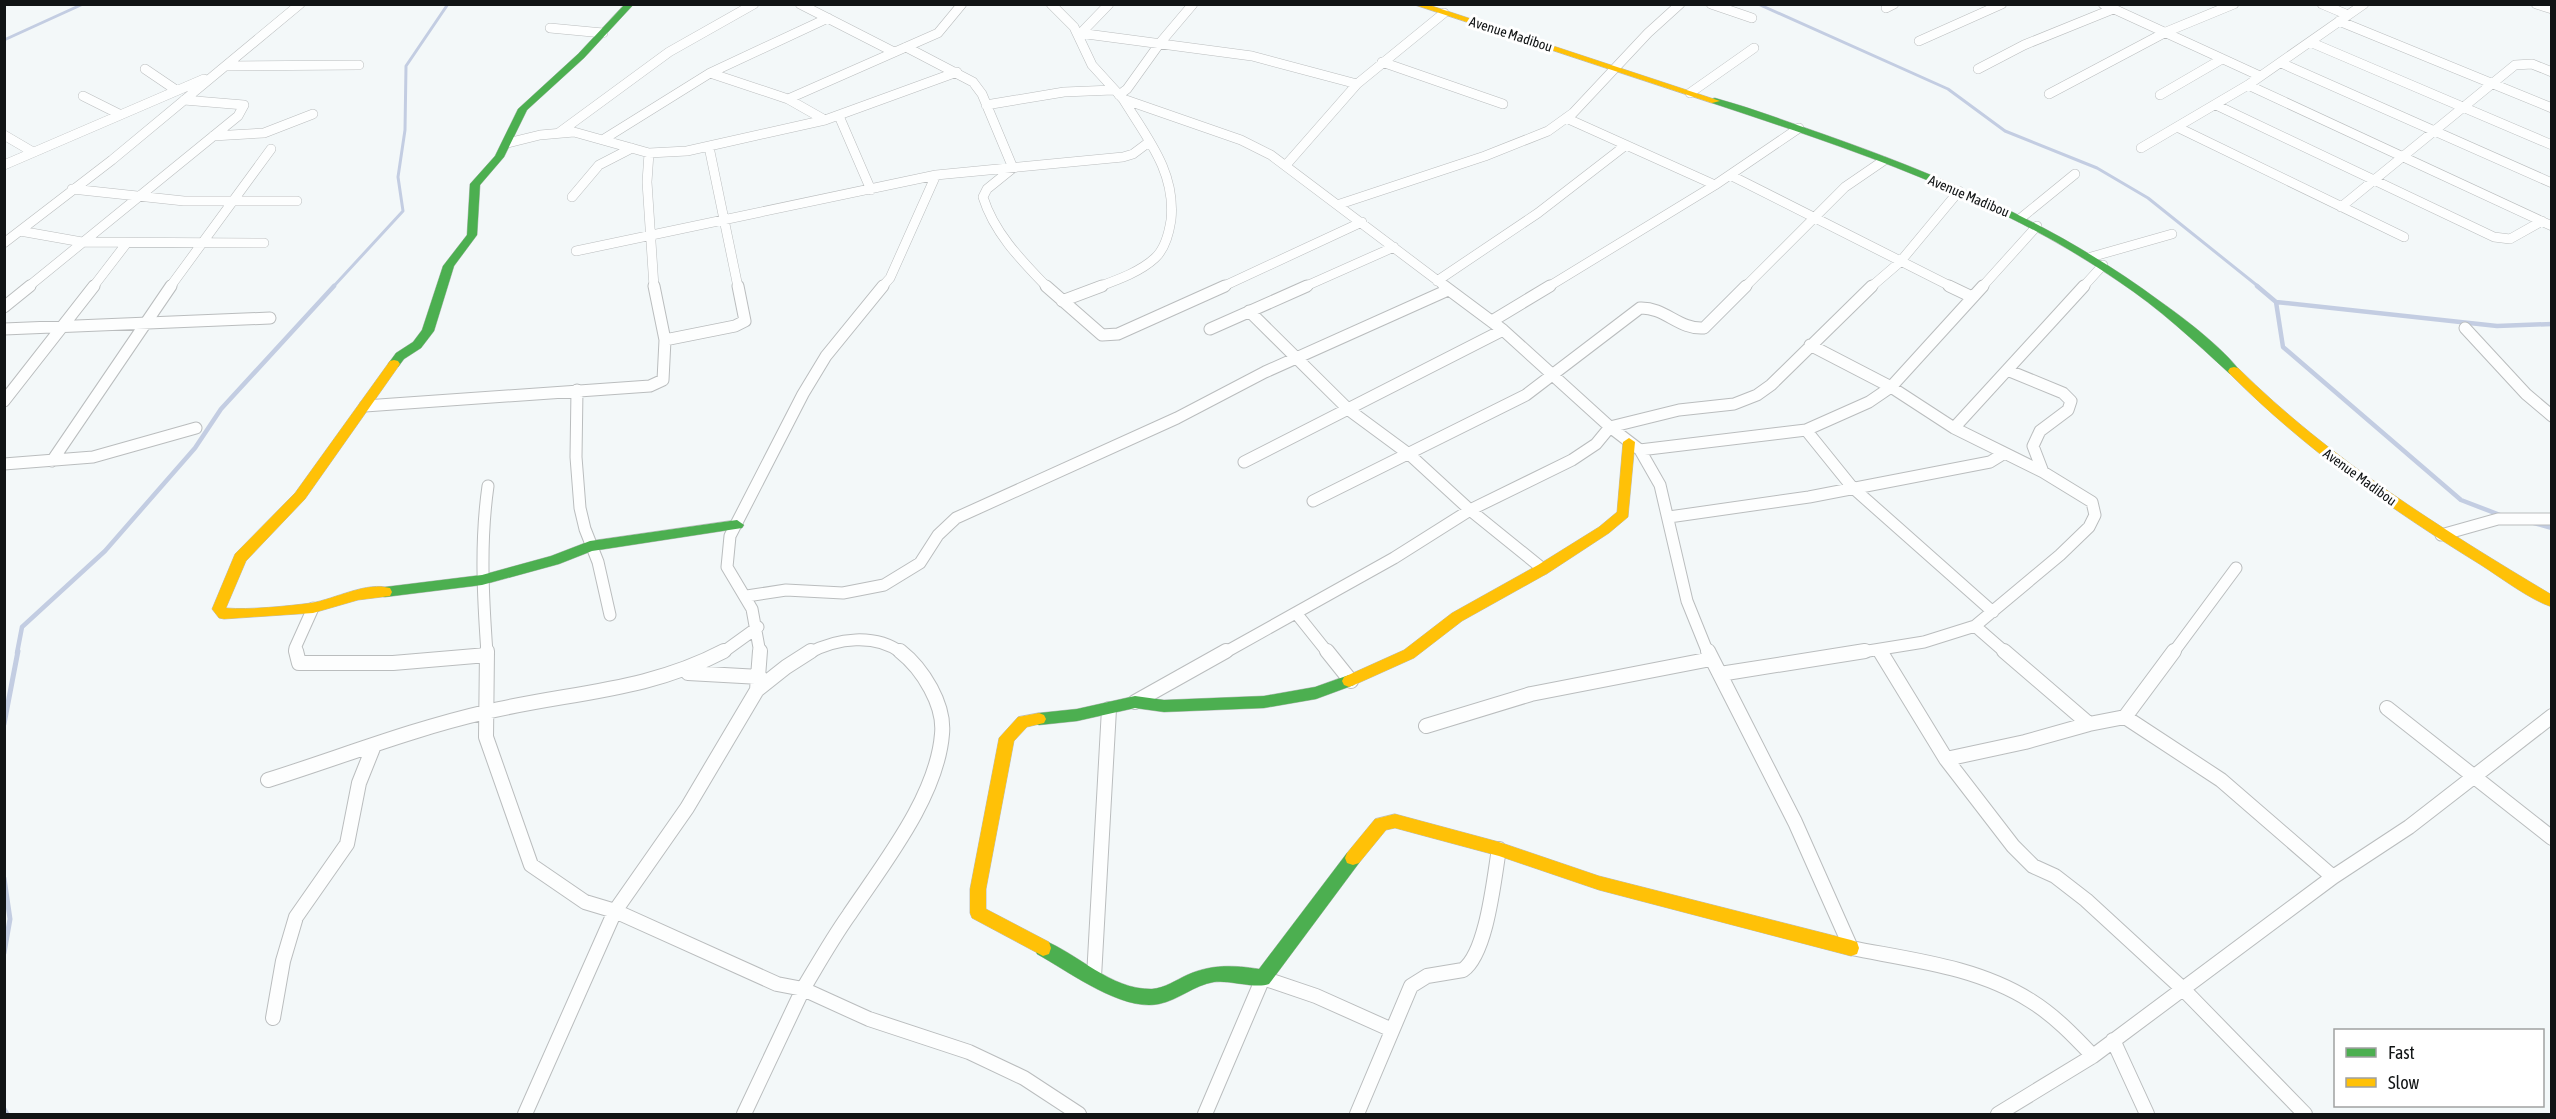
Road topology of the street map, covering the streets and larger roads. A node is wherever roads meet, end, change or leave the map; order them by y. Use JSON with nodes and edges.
{"nodes":[{"id":1,"x":300,"y":4,"type":"edge"},
{"id":2,"x":630,"y":4,"type":"edge"},
{"id":3,"x":754,"y":4,"type":"edge"},
{"id":4,"x":800,"y":4,"type":"edge"},
{"id":5,"x":962,"y":4,"type":"edge"},
{"id":6,"x":1051,"y":4,"type":"edge"},
{"id":7,"x":1109,"y":4,"type":"edge"},
{"id":8,"x":1193,"y":4,"type":"edge"},
{"id":9,"x":1416,"y":4,"type":"edge"},
{"id":10,"x":1680,"y":4,"type":"edge"},
{"id":11,"x":1711,"y":4,"type":"edge"},
{"id":12,"x":2002,"y":4,"type":"edge"},
{"id":13,"x":2103,"y":4,"type":"edge"},
{"id":14,"x":2234,"y":4,"type":"edge"},
{"id":15,"x":2322,"y":4,"type":"edge"},
{"id":16,"x":2364,"y":4,"type":"edge"},
{"id":17,"x":2536,"y":4,"type":"edge"},
{"id":18,"x":2113,"y":9,"type":"junction"},
{"id":19,"x":2552,"y":9,"type":"edge"},
{"id":20,"x":1444,"y":13,"type":"junction"},
{"id":21,"x":2348,"y":15,"type":"junction"},
{"id":22,"x":828,"y":18,"type":"junction"},
{"id":23,"x":1752,"y":18,"type":"dead end"},
{"id":24,"x":2339,"y":21,"type":"junction"},
{"id":25,"x":550,"y":28,"type":"dead end"},
{"id":26,"x":2166,"y":32,"type":"junction"},
{"id":27,"x":603,"y":33,"type":"junction"},
{"id":28,"x":1080,"y":33,"type":"junction"},
{"id":29,"x":1919,"y":41,"type":"dead end"},
{"id":30,"x":2310,"y":42,"type":"junction"},
{"id":31,"x":1160,"y":43,"type":"junction"},
{"id":32,"x":906,"y":47,"type":"junction"},
{"id":33,"x":1754,"y":48,"type":"dead end"},
{"id":34,"x":894,"y":52,"type":"junction"},
{"id":35,"x":2222,"y":59,"type":"junction"},
{"id":36,"x":1382,"y":62,"type":"junction"},
{"id":37,"x":2281,"y":63,"type":"junction"},
{"id":38,"x":359,"y":65,"type":"dead end"},
{"id":39,"x":226,"y":66,"type":"junction"},
{"id":40,"x":1615,"y":68,"type":"junction"},
{"id":41,"x":145,"y":69,"type":"dead end"},
{"id":42,"x":1978,"y":69,"type":"dead end"},
{"id":43,"x":957,"y":72,"type":"junction"},
{"id":44,"x":2552,"y":72,"type":"edge"},
{"id":45,"x":710,"y":73,"type":"junction"},
{"id":46,"x":216,"y":74,"type":"junction"},
{"id":47,"x":2260,"y":76,"type":"junction"},
{"id":48,"x":1357,"y":84,"type":"junction"},
{"id":49,"x":2490,"y":84,"type":"junction"},
{"id":50,"x":2248,"y":85,"type":"junction"},
{"id":51,"x":176,"y":90,"type":"junction"},
{"id":52,"x":1690,"y":93,"type":"junction"},
{"id":53,"x":2049,"y":94,"type":"dead end"},
{"id":54,"x":1118,"y":95,"type":"junction"},
{"id":55,"x":2160,"y":95,"type":"dead end"},
{"id":56,"x":83,"y":96,"type":"dead end"},
{"id":57,"x":788,"y":99,"type":"junction"},
{"id":58,"x":184,"y":100,"type":"junction"},
{"id":59,"x":1503,"y":104,"type":"dead end"},
{"id":60,"x":986,"y":105,"type":"junction"},
{"id":61,"x":2216,"y":105,"type":"junction"},
{"id":62,"x":2463,"y":108,"type":"junction"},
{"id":63,"x":2552,"y":108,"type":"edge"},
{"id":64,"x":119,"y":114,"type":"junction"},
{"id":65,"x":313,"y":114,"type":"dead end"},
{"id":66,"x":839,"y":116,"type":"junction"},
{"id":67,"x":1566,"y":118,"type":"junction"},
{"id":68,"x":825,"y":120,"type":"junction"},
{"id":69,"x":1799,"y":128,"type":"junction"},
{"id":70,"x":2179,"y":128,"type":"junction"},
{"id":71,"x":2435,"y":131,"type":"junction"},
{"id":72,"x":560,"y":132,"type":"junction"},
{"id":73,"x":4,"y":135,"type":"edge"},
{"id":74,"x":213,"y":136,"type":"junction"},
{"id":75,"x":604,"y":139,"type":"junction"},
{"id":76,"x":1149,"y":142,"type":"junction"},
{"id":77,"x":508,"y":143,"type":"junction"},
{"id":78,"x":1626,"y":145,"type":"junction"},
{"id":79,"x":2552,"y":145,"type":"edge"},
{"id":80,"x":709,"y":147,"type":"junction"},
{"id":81,"x":632,"y":148,"type":"junction"},
{"id":82,"x":2141,"y":148,"type":"dead end"},
{"id":83,"x":272,"y":149,"type":"dead end"},
{"id":84,"x":33,"y":152,"type":"junction"},
{"id":85,"x":649,"y":153,"type":"junction"},
{"id":86,"x":2406,"y":156,"type":"junction"},
{"id":87,"x":1883,"y":161,"type":"junction"},
{"id":88,"x":4,"y":165,"type":"edge"},
{"id":89,"x":1286,"y":165,"type":"junction"},
{"id":90,"x":1013,"y":168,"type":"junction"},
{"id":91,"x":2075,"y":174,"type":"dead end"},
{"id":92,"x":936,"y":175,"type":"junction"},
{"id":93,"x":1730,"y":175,"type":"junction"},
{"id":94,"x":2374,"y":181,"type":"junction"},
{"id":95,"x":2552,"y":183,"type":"edge"},
{"id":96,"x":1715,"y":185,"type":"junction"},
{"id":97,"x":72,"y":189,"type":"junction"},
{"id":98,"x":871,"y":190,"type":"junction"},
{"id":99,"x":1959,"y":191,"type":"junction"},
{"id":100,"x":572,"y":197,"type":"dead end"},
{"id":101,"x":135,"y":199,"type":"junction"},
{"id":102,"x":297,"y":201,"type":"dead end"},
{"id":103,"x":231,"y":204,"type":"junction"},
{"id":104,"x":1340,"y":204,"type":"junction"},
{"id":105,"x":2341,"y":207,"type":"junction"},
{"id":106,"x":2020,"y":218,"type":"junction"},
{"id":107,"x":1814,"y":219,"type":"junction"},
{"id":108,"x":724,"y":221,"type":"junction"},
{"id":109,"x":1362,"y":222,"type":"junction"},
{"id":110,"x":2547,"y":223,"type":"edge"},
{"id":111,"x":2037,"y":226,"type":"junction"},
{"id":112,"x":20,"y":231,"type":"junction"},
{"id":113,"x":2172,"y":234,"type":"dead end"},
{"id":114,"x":652,"y":235,"type":"junction"},
{"id":115,"x":2404,"y":237,"type":"dead end"},
{"id":116,"x":82,"y":242,"type":"junction"},
{"id":117,"x":4,"y":243,"type":"edge"},
{"id":118,"x":264,"y":243,"type":"dead end"},
{"id":119,"x":126,"y":244,"type":"junction"},
{"id":120,"x":198,"y":245,"type":"junction"},
{"id":121,"x":1394,"y":247,"type":"junction"},
{"id":122,"x":576,"y":251,"type":"dead end"},
{"id":123,"x":2091,"y":257,"type":"junction"},
{"id":124,"x":1900,"y":262,"type":"junction"},
{"id":125,"x":2103,"y":265,"type":"junction"},
{"id":126,"x":1437,"y":281,"type":"junction"},
{"id":127,"x":1448,"y":290,"type":"junction"},
{"id":128,"x":1972,"y":297,"type":"junction"},
{"id":129,"x":1062,"y":301,"type":"junction"},
{"id":130,"x":4,"y":307,"type":"edge"},
{"id":131,"x":1249,"y":310,"type":"junction"},
{"id":132,"x":270,"y":318,"type":"dead end"},
{"id":133,"x":1491,"y":321,"type":"junction"},
{"id":134,"x":145,"y":324,"type":"junction"},
{"id":135,"x":62,"y":328,"type":"junction"},
{"id":136,"x":2465,"y":328,"type":"dead end"},
{"id":137,"x":4,"y":329,"type":"edge"},
{"id":138,"x":1210,"y":329,"type":"dead end"},
{"id":139,"x":1503,"y":330,"type":"junction"},
{"id":140,"x":665,"y":340,"type":"junction"},
{"id":141,"x":1810,"y":345,"type":"junction"},
{"id":142,"x":1298,"y":357,"type":"junction"},
{"id":143,"x":2007,"y":370,"type":"junction"},
{"id":144,"x":1553,"y":377,"type":"junction"},
{"id":145,"x":1890,"y":387,"type":"junction"},
{"id":146,"x":577,"y":390,"type":"junction"},
{"id":147,"x":4,"y":401,"type":"edge"},
{"id":148,"x":365,"y":406,"type":"junction"},
{"id":149,"x":1349,"y":410,"type":"junction"},
{"id":150,"x":2552,"y":416,"type":"edge"},
{"id":151,"x":1610,"y":427,"type":"junction"},
{"id":152,"x":196,"y":428,"type":"dead end"},
{"id":153,"x":1954,"y":428,"type":"junction"},
{"id":154,"x":1806,"y":430,"type":"junction"},
{"id":155,"x":1634,"y":446,"type":"junction"},
{"id":156,"x":2003,"y":454,"type":"junction"},
{"id":157,"x":1410,"y":455,"type":"junction"},
{"id":158,"x":52,"y":461,"type":"junction"},
{"id":159,"x":1244,"y":462,"type":"dead end"},
{"id":160,"x":4,"y":464,"type":"edge"},
{"id":161,"x":2043,"y":472,"type":"junction"},
{"id":162,"x":488,"y":486,"type":"dead end"},
{"id":163,"x":1852,"y":487,"type":"junction"},
{"id":164,"x":1313,"y":501,"type":"dead end"},
{"id":165,"x":1470,"y":510,"type":"junction"},
{"id":166,"x":1669,"y":517,"type":"junction"},
{"id":167,"x":2552,"y":519,"type":"edge"},
{"id":168,"x":737,"y":525,"type":"junction"},
{"id":169,"x":2441,"y":535,"type":"junction"},
{"id":170,"x":590,"y":546,"type":"junction"},
{"id":171,"x":2236,"y":568,"type":"dead end"},
{"id":172,"x":1543,"y":569,"type":"junction"},
{"id":173,"x":482,"y":580,"type":"junction"},
{"id":174,"x":747,"y":596,"type":"junction"},
{"id":175,"x":2552,"y":602,"type":"edge"},
{"id":176,"x":313,"y":608,"type":"junction"},
{"id":177,"x":1993,"y":612,"type":"junction"},
{"id":178,"x":1296,"y":613,"type":"junction"},
{"id":179,"x":610,"y":615,"type":"dead end"},
{"id":180,"x":1976,"y":626,"type":"junction"},
{"id":181,"x":758,"y":627,"type":"junction"},
{"id":182,"x":1879,"y":650,"type":"junction"},
{"id":183,"x":487,"y":655,"type":"junction"},
{"id":184,"x":1711,"y":659,"type":"junction"},
{"id":185,"x":684,"y":673,"type":"junction"},
{"id":186,"x":1720,"y":674,"type":"junction"},
{"id":187,"x":1351,"y":681,"type":"junction"},
{"id":188,"x":758,"y":683,"type":"junction"},
{"id":189,"x":1135,"y":702,"type":"junction"},
{"id":190,"x":2387,"y":708,"type":"dead end"},
{"id":191,"x":1108,"y":709,"type":"junction"},
{"id":192,"x":486,"y":712,"type":"junction"},
{"id":193,"x":2552,"y":716,"type":"edge"},
{"id":194,"x":2125,"y":717,"type":"junction"},
{"id":195,"x":2090,"y":724,"type":"junction"},
{"id":196,"x":1426,"y":726,"type":"dead end"},
{"id":197,"x":373,"y":748,"type":"junction"},
{"id":198,"x":1946,"y":759,"type":"junction"},
{"id":199,"x":2474,"y":776,"type":"junction"},
{"id":200,"x":268,"y":780,"type":"dead end"},
{"id":201,"x":2552,"y":838,"type":"edge"},
{"id":202,"x":1499,"y":849,"type":"junction"},
{"id":203,"x":2334,"y":877,"type":"junction"},
{"id":204,"x":615,"y":911,"type":"junction"},
{"id":205,"x":1851,"y":948,"type":"junction"},
{"id":206,"x":1094,"y":977,"type":"junction"},
{"id":207,"x":1263,"y":978,"type":"junction"},
{"id":208,"x":803,"y":989,"type":"junction"},
{"id":209,"x":2184,"y":990,"type":"junction"},
{"id":210,"x":273,"y":1018,"type":"dead end"},
{"id":211,"x":1392,"y":1030,"type":"junction"},
{"id":212,"x":2113,"y":1040,"type":"junction"},
{"id":213,"x":2093,"y":1056,"type":"junction"},
{"id":214,"x":525,"y":1114,"type":"edge"},
{"id":215,"x":744,"y":1114,"type":"edge"},
{"id":216,"x":1079,"y":1114,"type":"edge"},
{"id":217,"x":1204,"y":1114,"type":"edge"},
{"id":218,"x":1357,"y":1114,"type":"edge"},
{"id":219,"x":1998,"y":1114,"type":"edge"},
{"id":220,"x":2147,"y":1114,"type":"edge"},
{"id":221,"x":2305,"y":1114,"type":"edge"}],
"edges":[{"from":1,"to":39,"type":"street"},
{"from":2,"to":27,"type":"street"},
{"from":3,"to":72,"type":"street"},
{"from":4,"to":22,"type":"street"},
{"from":5,"to":32,"type":"street"},
{"from":6,"to":28,"type":"street"},
{"from":7,"to":28,"type":"street"},
{"from":8,"to":31,"type":"street"},
{"from":9,"to":20,"type":"street","name":"Avenue Madibou"},
{"from":10,"to":40,"type":"street"},
{"from":11,"to":23,"type":"street"},
{"from":12,"to":29,"type":"street"},
{"from":13,"to":18,"type":"street"},
{"from":14,"to":26,"type":"street"},
{"from":15,"to":21,"type":"street"},
{"from":16,"to":21,"type":"street"},
{"from":17,"to":19,"type":"street"},
{"from":18,"to":26,"type":"street"},
{"from":18,"to":42,"type":"street"},
{"from":20,"to":36,"type":"street"},
{"from":20,"to":40,"type":"street","name":"Avenue Madibou"},
{"from":21,"to":24,"type":"street"},
{"from":22,"to":34,"type":"street"},
{"from":22,"to":45,"type":"street"},
{"from":24,"to":30,"type":"street"},
{"from":24,"to":49,"type":"street"},
{"from":25,"to":27,"type":"street"},
{"from":26,"to":35,"type":"street"},
{"from":26,"to":53,"type":"street"},
{"from":27,"to":77,"type":"street"},
{"from":28,"to":31,"type":"street"},
{"from":28,"to":54,"type":"street"},
{"from":30,"to":37,"type":"street"},
{"from":30,"to":62,"type":"street"},
{"from":31,"to":48,"type":"street"},
{"from":31,"to":54,"type":"street"},
{"from":32,"to":34,"type":"street"},
{"from":32,"to":43,"type":"street"},
{"from":33,"to":52,"type":"street"},
{"from":34,"to":57,"type":"street"},
{"from":35,"to":47,"type":"street"},
{"from":35,"to":55,"type":"street"},
{"from":36,"to":48,"type":"street"},
{"from":36,"to":59,"type":"street"},
{"from":37,"to":47,"type":"street"},
{"from":37,"to":71,"type":"street"},
{"from":38,"to":39,"type":"street"},
{"from":39,"to":46,"type":"street"},
{"from":40,"to":52,"type":"street","name":"Avenue Madibou"},
{"from":40,"to":67,"type":"street"},
{"from":41,"to":51,"type":"street"},
{"from":43,"to":60,"type":"street"},
{"from":43,"to":66,"type":"street"},
{"from":44,"to":49,"type":"street"},
{"from":45,"to":57,"type":"street"},
{"from":45,"to":75,"type":"street"},
{"from":46,"to":51,"type":"street"},
{"from":46,"to":58,"type":"street"},
{"from":47,"to":50,"type":"street"},
{"from":48,"to":89,"type":"street"},
{"from":49,"to":62,"type":"street"},
{"from":49,"to":63,"type":"street"},
{"from":50,"to":61,"type":"street"},
{"from":50,"to":86,"type":"street"},
{"from":51,"to":64,"type":"street"},
{"from":52,"to":69,"type":"street","name":"Avenue Madibou"},
{"from":54,"to":60,"type":"street"},
{"from":54,"to":76,"type":"street"},
{"from":54,"to":89,"type":"street"},
{"from":56,"to":64,"type":"street"},
{"from":57,"to":68,"type":"street"},
{"from":58,"to":74,"type":"street"},
{"from":58,"to":97,"type":"street"},
{"from":60,"to":90,"type":"street"},
{"from":61,"to":70,"type":"street"},
{"from":61,"to":94,"type":"street"},
{"from":62,"to":71,"type":"street"},
{"from":62,"to":79,"type":"street"},
{"from":64,"to":84,"type":"street"},
{"from":65,"to":74,"type":"street"},
{"from":66,"to":68,"type":"street"},
{"from":66,"to":98,"type":"street"},
{"from":67,"to":78,"type":"street"},
{"from":67,"to":104,"type":"street"},
{"from":68,"to":80,"type":"street"},
{"from":69,"to":87,"type":"street","name":"Avenue Madibou"},
{"from":69,"to":93,"type":"street"},
{"from":70,"to":82,"type":"street"},
{"from":70,"to":105,"type":"street"},
{"from":71,"to":86,"type":"street"},
{"from":71,"to":95,"type":"street"},
{"from":72,"to":75,"type":"street"},
{"from":72,"to":77,"type":"street"},
{"from":73,"to":84,"type":"street"},
{"from":74,"to":101,"type":"street"},
{"from":75,"to":81,"type":"street"},
{"from":76,"to":90,"type":"street"},
{"from":76,"to":129,"type":"street"},
{"from":77,"to":148,"type":"street"},
{"from":78,"to":96,"type":"street"},
{"from":78,"to":126,"type":"street"},
{"from":80,"to":85,"type":"street"},
{"from":80,"to":108,"type":"street"},
{"from":81,"to":85,"type":"street"},
{"from":81,"to":100,"type":"street"},
{"from":83,"to":103,"type":"street"},
{"from":84,"to":88,"type":"street"},
{"from":85,"to":114,"type":"street"},
{"from":86,"to":94,"type":"street"},
{"from":86,"to":110,"type":"street"},
{"from":87,"to":99,"type":"street","name":"Avenue Madibou"},
{"from":87,"to":107,"type":"street"},
{"from":89,"to":104,"type":"street"},
{"from":90,"to":92,"type":"street"},
{"from":90,"to":129,"type":"street"},
{"from":91,"to":106,"type":"street"},
{"from":92,"to":98,"type":"street"},
{"from":92,"to":168,"type":"street"},
{"from":93,"to":96,"type":"street"},
{"from":93,"to":107,"type":"street"},
{"from":94,"to":105,"type":"street"},
{"from":94,"to":110,"type":"street"},
{"from":96,"to":133,"type":"street"},
{"from":97,"to":101,"type":"street"},
{"from":97,"to":112,"type":"street"},
{"from":98,"to":108,"type":"street"},
{"from":99,"to":106,"type":"street","name":"Avenue Madibou"},
{"from":99,"to":124,"type":"street"},
{"from":101,"to":103,"type":"street"},
{"from":101,"to":116,"type":"street"},
{"from":102,"to":103,"type":"street"},
{"from":103,"to":120,"type":"street"},
{"from":104,"to":109,"type":"street"},
{"from":105,"to":115,"type":"street"},
{"from":106,"to":111,"type":"street","name":"Avenue Madibou"},
{"from":107,"to":124,"type":"street"},
{"from":107,"to":144,"type":"street"},
{"from":108,"to":114,"type":"street"},
{"from":108,"to":140,"type":"street"},
{"from":109,"to":121,"type":"street"},
{"from":109,"to":129,"type":"street"},
{"from":111,"to":123,"type":"street","name":"Avenue Madibou"},
{"from":111,"to":128,"type":"street"},
{"from":112,"to":116,"type":"street"},
{"from":112,"to":117,"type":"street"},
{"from":113,"to":123,"type":"street"},
{"from":114,"to":122,"type":"street"},
{"from":114,"to":140,"type":"street"},
{"from":116,"to":119,"type":"street"},
{"from":116,"to":130,"type":"street"},
{"from":118,"to":120,"type":"street"},
{"from":119,"to":120,"type":"street"},
{"from":119,"to":135,"type":"street"},
{"from":120,"to":134,"type":"street"},
{"from":121,"to":126,"type":"street"},
{"from":121,"to":131,"type":"street"},
{"from":123,"to":125,"type":"street","name":"Avenue Madibou"},
{"from":124,"to":128,"type":"street"},
{"from":124,"to":141,"type":"street"},
{"from":125,"to":143,"type":"street"},
{"from":125,"to":169,"type":"street","name":"Avenue Madibou"},
{"from":126,"to":127,"type":"street"},
{"from":127,"to":133,"type":"street"},
{"from":127,"to":142,"type":"street"},
{"from":128,"to":145,"type":"street"},
{"from":131,"to":138,"type":"street"},
{"from":131,"to":142,"type":"street"},
{"from":132,"to":134,"type":"street"},
{"from":133,"to":139,"type":"street"},
{"from":134,"to":135,"type":"street"},
{"from":134,"to":158,"type":"street"},
{"from":135,"to":137,"type":"street"},
{"from":135,"to":147,"type":"street"},
{"from":136,"to":150,"type":"street"},
{"from":139,"to":144,"type":"street"},
{"from":139,"to":149,"type":"street"},
{"from":140,"to":146,"type":"street"},
{"from":141,"to":145,"type":"street"},
{"from":141,"to":151,"type":"street"},
{"from":142,"to":149,"type":"street"},
{"from":142,"to":174,"type":"street"},
{"from":143,"to":153,"type":"street"},
{"from":143,"to":161,"type":"street"},
{"from":144,"to":151,"type":"street"},
{"from":144,"to":157,"type":"street"},
{"from":145,"to":153,"type":"street"},
{"from":145,"to":154,"type":"street"},
{"from":146,"to":148,"type":"street"},
{"from":146,"to":170,"type":"street"},
{"from":148,"to":176,"type":"street"},
{"from":149,"to":157,"type":"street"},
{"from":149,"to":159,"type":"street"},
{"from":151,"to":155,"type":"street"},
{"from":151,"to":165,"type":"street"},
{"from":152,"to":158,"type":"street"},
{"from":153,"to":156,"type":"street"},
{"from":154,"to":155,"type":"street"},
{"from":154,"to":163,"type":"street"},
{"from":155,"to":166,"type":"street"},
{"from":155,"to":172,"type":"street"},
{"from":156,"to":161,"type":"street"},
{"from":156,"to":163,"type":"street"},
{"from":157,"to":164,"type":"street"},
{"from":157,"to":165,"type":"street"},
{"from":158,"to":160,"type":"street"},
{"from":161,"to":177,"type":"street"},
{"from":162,"to":173,"type":"street"},
{"from":163,"to":166,"type":"street"},
{"from":163,"to":177,"type":"street"},
{"from":165,"to":172,"type":"street"},
{"from":165,"to":178,"type":"street"},
{"from":166,"to":184,"type":"street"},
{"from":167,"to":169,"type":"street"},
{"from":168,"to":170,"type":"street"},
{"from":168,"to":174,"type":"street"},
{"from":169,"to":175,"type":"street","name":"Avenue Madibou"},
{"from":170,"to":173,"type":"street"},
{"from":170,"to":179,"type":"street"},
{"from":171,"to":194,"type":"street"},
{"from":172,"to":187,"type":"street"},
{"from":173,"to":176,"type":"street"},
{"from":173,"to":183,"type":"street"},
{"from":174,"to":181,"type":"street"},
{"from":176,"to":183,"type":"street"},
{"from":177,"to":180,"type":"street"},
{"from":178,"to":187,"type":"street"},
{"from":178,"to":189,"type":"street"},
{"from":180,"to":182,"type":"street"},
{"from":180,"to":195,"type":"street"},
{"from":181,"to":185,"type":"street"},
{"from":181,"to":188,"type":"street"},
{"from":182,"to":186,"type":"street"},
{"from":182,"to":198,"type":"street"},
{"from":183,"to":192,"type":"street"},
{"from":184,"to":186,"type":"street"},
{"from":184,"to":196,"type":"street"},
{"from":185,"to":188,"type":"street"},
{"from":185,"to":192,"type":"street"},
{"from":186,"to":205,"type":"street"},
{"from":187,"to":189,"type":"street"},
{"from":188,"to":204,"type":"street"},
{"from":188,"to":208,"type":"street"},
{"from":189,"to":191,"type":"street"},
{"from":190,"to":199,"type":"street"},
{"from":191,"to":206,"type":"street"},
{"from":191,"to":206,"type":"street"},
{"from":192,"to":197,"type":"street"},
{"from":192,"to":204,"type":"street"},
{"from":193,"to":199,"type":"street"},
{"from":194,"to":195,"type":"street"},
{"from":194,"to":203,"type":"street"},
{"from":195,"to":198,"type":"street"},
{"from":197,"to":200,"type":"street"},
{"from":197,"to":210,"type":"street"},
{"from":198,"to":209,"type":"street"},
{"from":199,"to":201,"type":"street"},
{"from":199,"to":203,"type":"street"},
{"from":202,"to":205,"type":"street"},
{"from":202,"to":207,"type":"street"},
{"from":202,"to":211,"type":"street"},
{"from":203,"to":209,"type":"street"},
{"from":204,"to":208,"type":"street"},
{"from":204,"to":214,"type":"street"},
{"from":205,"to":213,"type":"street"},
{"from":206,"to":207,"type":"street"},
{"from":207,"to":211,"type":"street"},
{"from":207,"to":217,"type":"street"},
{"from":208,"to":215,"type":"street"},
{"from":208,"to":216,"type":"street"},
{"from":209,"to":212,"type":"street"},
{"from":209,"to":221,"type":"street"},
{"from":211,"to":218,"type":"street"},
{"from":212,"to":213,"type":"street"},
{"from":212,"to":220,"type":"street"},
{"from":213,"to":219,"type":"street"}]}
